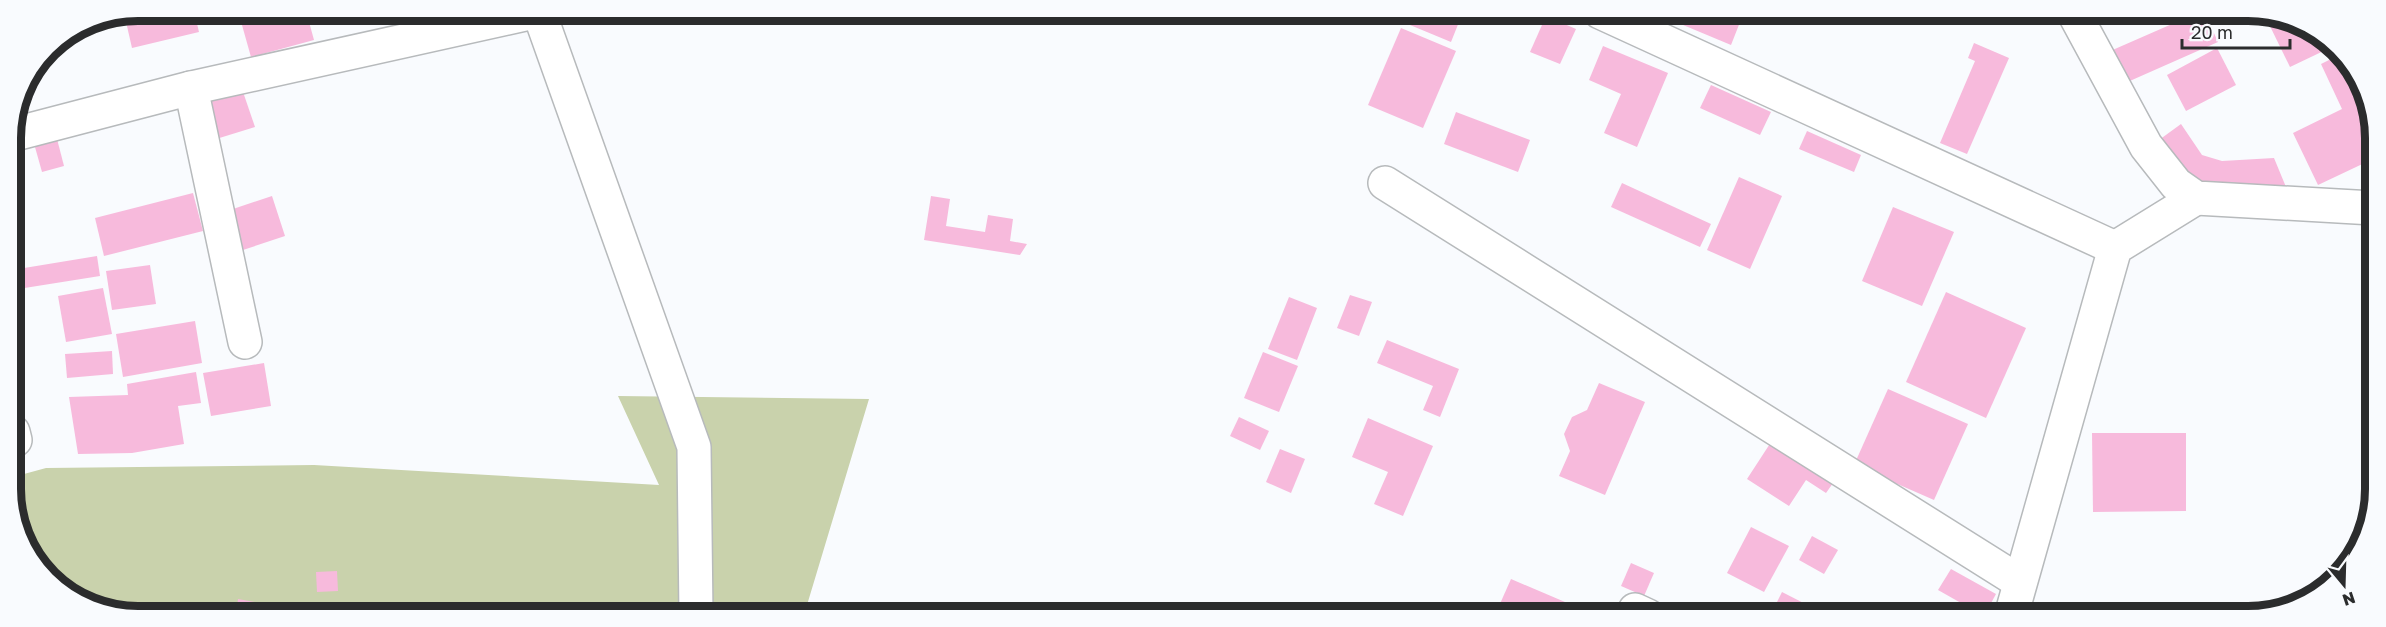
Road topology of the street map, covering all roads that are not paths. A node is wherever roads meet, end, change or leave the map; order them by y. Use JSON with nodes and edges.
{"nodes":[{"id":1,"x":494,"y":21,"type":"edge"},
{"id":2,"x":543,"y":21,"type":"edge"},
{"id":3,"x":1620,"y":21,"type":"edge"},
{"id":4,"x":2078,"y":21,"type":"edge"},
{"id":5,"x":191,"y":88,"type":"junction"},
{"id":6,"x":21,"y":132,"type":"edge"},
{"id":7,"x":1385,"y":183,"type":"dead end"},
{"id":8,"x":2196,"y":198,"type":"junction"},
{"id":9,"x":2365,"y":208,"type":"edge"},
{"id":10,"x":2115,"y":248,"type":"junction"},
{"id":11,"x":245,"y":342,"type":"dead end"},
{"id":12,"x":2020,"y":582,"type":"junction"},
{"id":13,"x":696,"y":606,"type":"edge"},
{"id":14,"x":2014,"y":606,"type":"edge"}],
"edges":[{"from":1,"to":5,"type":"street"},
{"from":2,"to":13,"type":"street"},
{"from":3,"to":10,"type":"street"},
{"from":4,"to":8,"type":"street"},
{"from":5,"to":6,"type":"street"},
{"from":5,"to":11,"type":"street"},
{"from":7,"to":12,"type":"street"},
{"from":8,"to":9,"type":"street"},
{"from":8,"to":10,"type":"street"},
{"from":10,"to":12,"type":"street"},
{"from":12,"to":14,"type":"street"}]}
